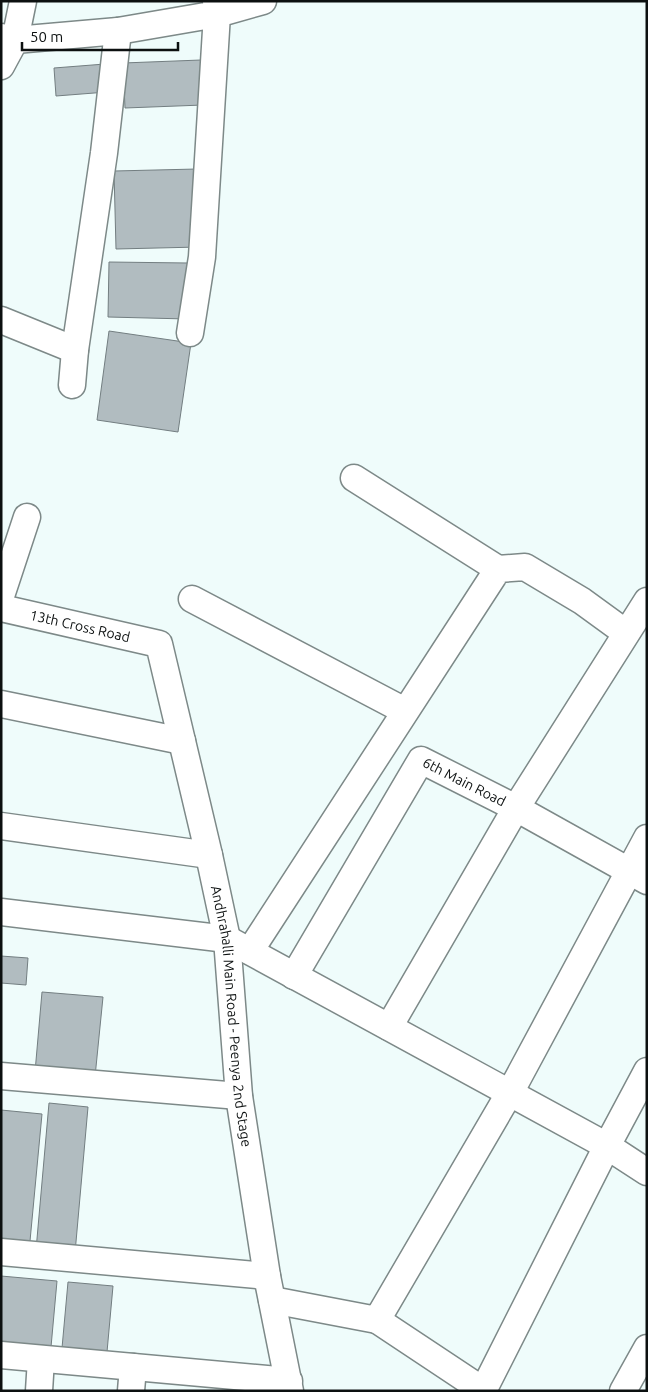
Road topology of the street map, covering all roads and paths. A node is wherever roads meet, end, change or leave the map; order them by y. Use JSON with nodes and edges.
{"nodes":[{"id":1,"x":23,"y":1,"type":"edge"},
{"id":2,"x":263,"y":1,"type":"edge"},
{"id":3,"x":216,"y":8,"type":"edge"},
{"id":4,"x":118,"y":31,"type":"junction"},
{"id":5,"x":8,"y":38,"type":"edge"},
{"id":6,"x":1,"y":66,"type":"edge"},
{"id":7,"x":1,"y":320,"type":"edge"},
{"id":8,"x":190,"y":333,"type":"dead end"},
{"id":9,"x":75,"y":350,"type":"junction"},
{"id":10,"x":72,"y":385,"type":"dead end"},
{"id":11,"x":354,"y":478,"type":"dead end"},
{"id":12,"x":27,"y":516,"type":"dead end"},
{"id":13,"x":498,"y":569,"type":"junction"},
{"id":14,"x":1,"y":596,"type":"edge"},
{"id":15,"x":192,"y":599,"type":"dead end"},
{"id":16,"x":647,"y":601,"type":"edge"},
{"id":17,"x":1,"y":608,"type":"edge"},
{"id":18,"x":626,"y":633,"type":"junction"},
{"id":19,"x":159,"y":644,"type":"joint"},
{"id":20,"x":1,"y":704,"type":"edge"},
{"id":21,"x":406,"y":711,"type":"junction"},
{"id":22,"x":182,"y":741,"type":"junction"},
{"id":23,"x":516,"y":808,"type":"junction"},
{"id":24,"x":1,"y":826,"type":"edge"},
{"id":25,"x":647,"y":838,"type":"edge"},
{"id":26,"x":210,"y":855,"type":"junction"},
{"id":27,"x":638,"y":876,"type":"edge"},
{"id":28,"x":1,"y":912,"type":"edge"},
{"id":29,"x":227,"y":939,"type":"junction"},
{"id":30,"x":250,"y":951,"type":"junction"},
{"id":31,"x":294,"y":976,"type":"junction"},
{"id":32,"x":389,"y":1027,"type":"junction"},
{"id":33,"x":647,"y":1071,"type":"edge"},
{"id":34,"x":1,"y":1076,"type":"edge"},
{"id":35,"x":511,"y":1094,"type":"junction"},
{"id":36,"x":239,"y":1096,"type":"junction"},
{"id":37,"x":606,"y":1146,"type":"junction"},
{"id":38,"x":647,"y":1172,"type":"edge"},
{"id":39,"x":1,"y":1252,"type":"edge"},
{"id":40,"x":270,"y":1288,"type":"junction"},
{"id":41,"x":378,"y":1320,"type":"junction"},
{"id":42,"x":647,"y":1348,"type":"edge"},
{"id":43,"x":1,"y":1355,"type":"edge"},
{"id":44,"x":41,"y":1359,"type":"junction"},
{"id":45,"x":132,"y":1379,"type":"edge"},
{"id":46,"x":219,"y":1383,"type":"edge"},
{"id":47,"x":290,"y":1386,"type":"edge"},
{"id":48,"x":39,"y":1391,"type":"edge"},
{"id":49,"x":483,"y":1391,"type":"edge"},
{"id":50,"x":623,"y":1391,"type":"edge"}],
"edges":[{"from":1,"to":5,"type":"street"},
{"from":2,"to":3,"type":"street"},
{"from":3,"to":4,"type":"street"},
{"from":3,"to":8,"type":"street"},
{"from":4,"to":5,"type":"street"},
{"from":4,"to":9,"type":"street"},
{"from":5,"to":6,"type":"street"},
{"from":7,"to":9,"type":"street"},
{"from":9,"to":10,"type":"street"},
{"from":11,"to":13,"type":"street"},
{"from":12,"to":14,"type":"street"},
{"from":13,"to":18,"type":"street"},
{"from":13,"to":21,"type":"street"},
{"from":15,"to":21,"type":"street"},
{"from":16,"to":18,"type":"street"},
{"from":17,"to":19,"type":"street","name":"13th Cross Road"},
{"from":18,"to":23,"type":"street"},
{"from":19,"to":22,"type":"street","name":"Andhrahalli Main Road - Peenya 2nd Stage"},
{"from":20,"to":22,"type":"street"},
{"from":21,"to":30,"type":"street"},
{"from":22,"to":26,"type":"street","name":"Andhrahalli Main Road - Peenya 2nd Stage"},
{"from":23,"to":27,"type":"street","name":"6th Main Road"},
{"from":23,"to":31,"type":"street","name":"6th Main Road"},
{"from":23,"to":32,"type":"street"},
{"from":24,"to":26,"type":"street"},
{"from":25,"to":27,"type":"street"},
{"from":26,"to":29,"type":"street","name":"Andhrahalli Main Road - Peenya 2nd Stage"},
{"from":27,"to":35,"type":"street"},
{"from":28,"to":29,"type":"street"},
{"from":29,"to":30,"type":"street"},
{"from":29,"to":36,"type":"street","name":"Andhrahalli Main Road - Peenya 2nd Stage"},
{"from":30,"to":31,"type":"street"},
{"from":31,"to":32,"type":"street"},
{"from":32,"to":35,"type":"street"},
{"from":33,"to":37,"type":"street"},
{"from":34,"to":36,"type":"street"},
{"from":35,"to":37,"type":"street"},
{"from":35,"to":41,"type":"street"},
{"from":36,"to":40,"type":"street","name":"Andhrahalli Main Road - Peenya 2nd Stage"},
{"from":37,"to":38,"type":"street"},
{"from":37,"to":49,"type":"street"},
{"from":39,"to":40,"type":"street"},
{"from":40,"to":41,"type":"street"},
{"from":40,"to":47,"type":"street","name":"Andhrahalli Main Road - Peenya 2nd Stage"},
{"from":41,"to":49,"type":"street"},
{"from":42,"to":50,"type":"street"},
{"from":43,"to":44,"type":"street"},
{"from":44,"to":45,"type":"street"},
{"from":44,"to":48,"type":"street"},
{"from":45,"to":46,"type":"street"},
{"from":46,"to":47,"type":"street"}]}
